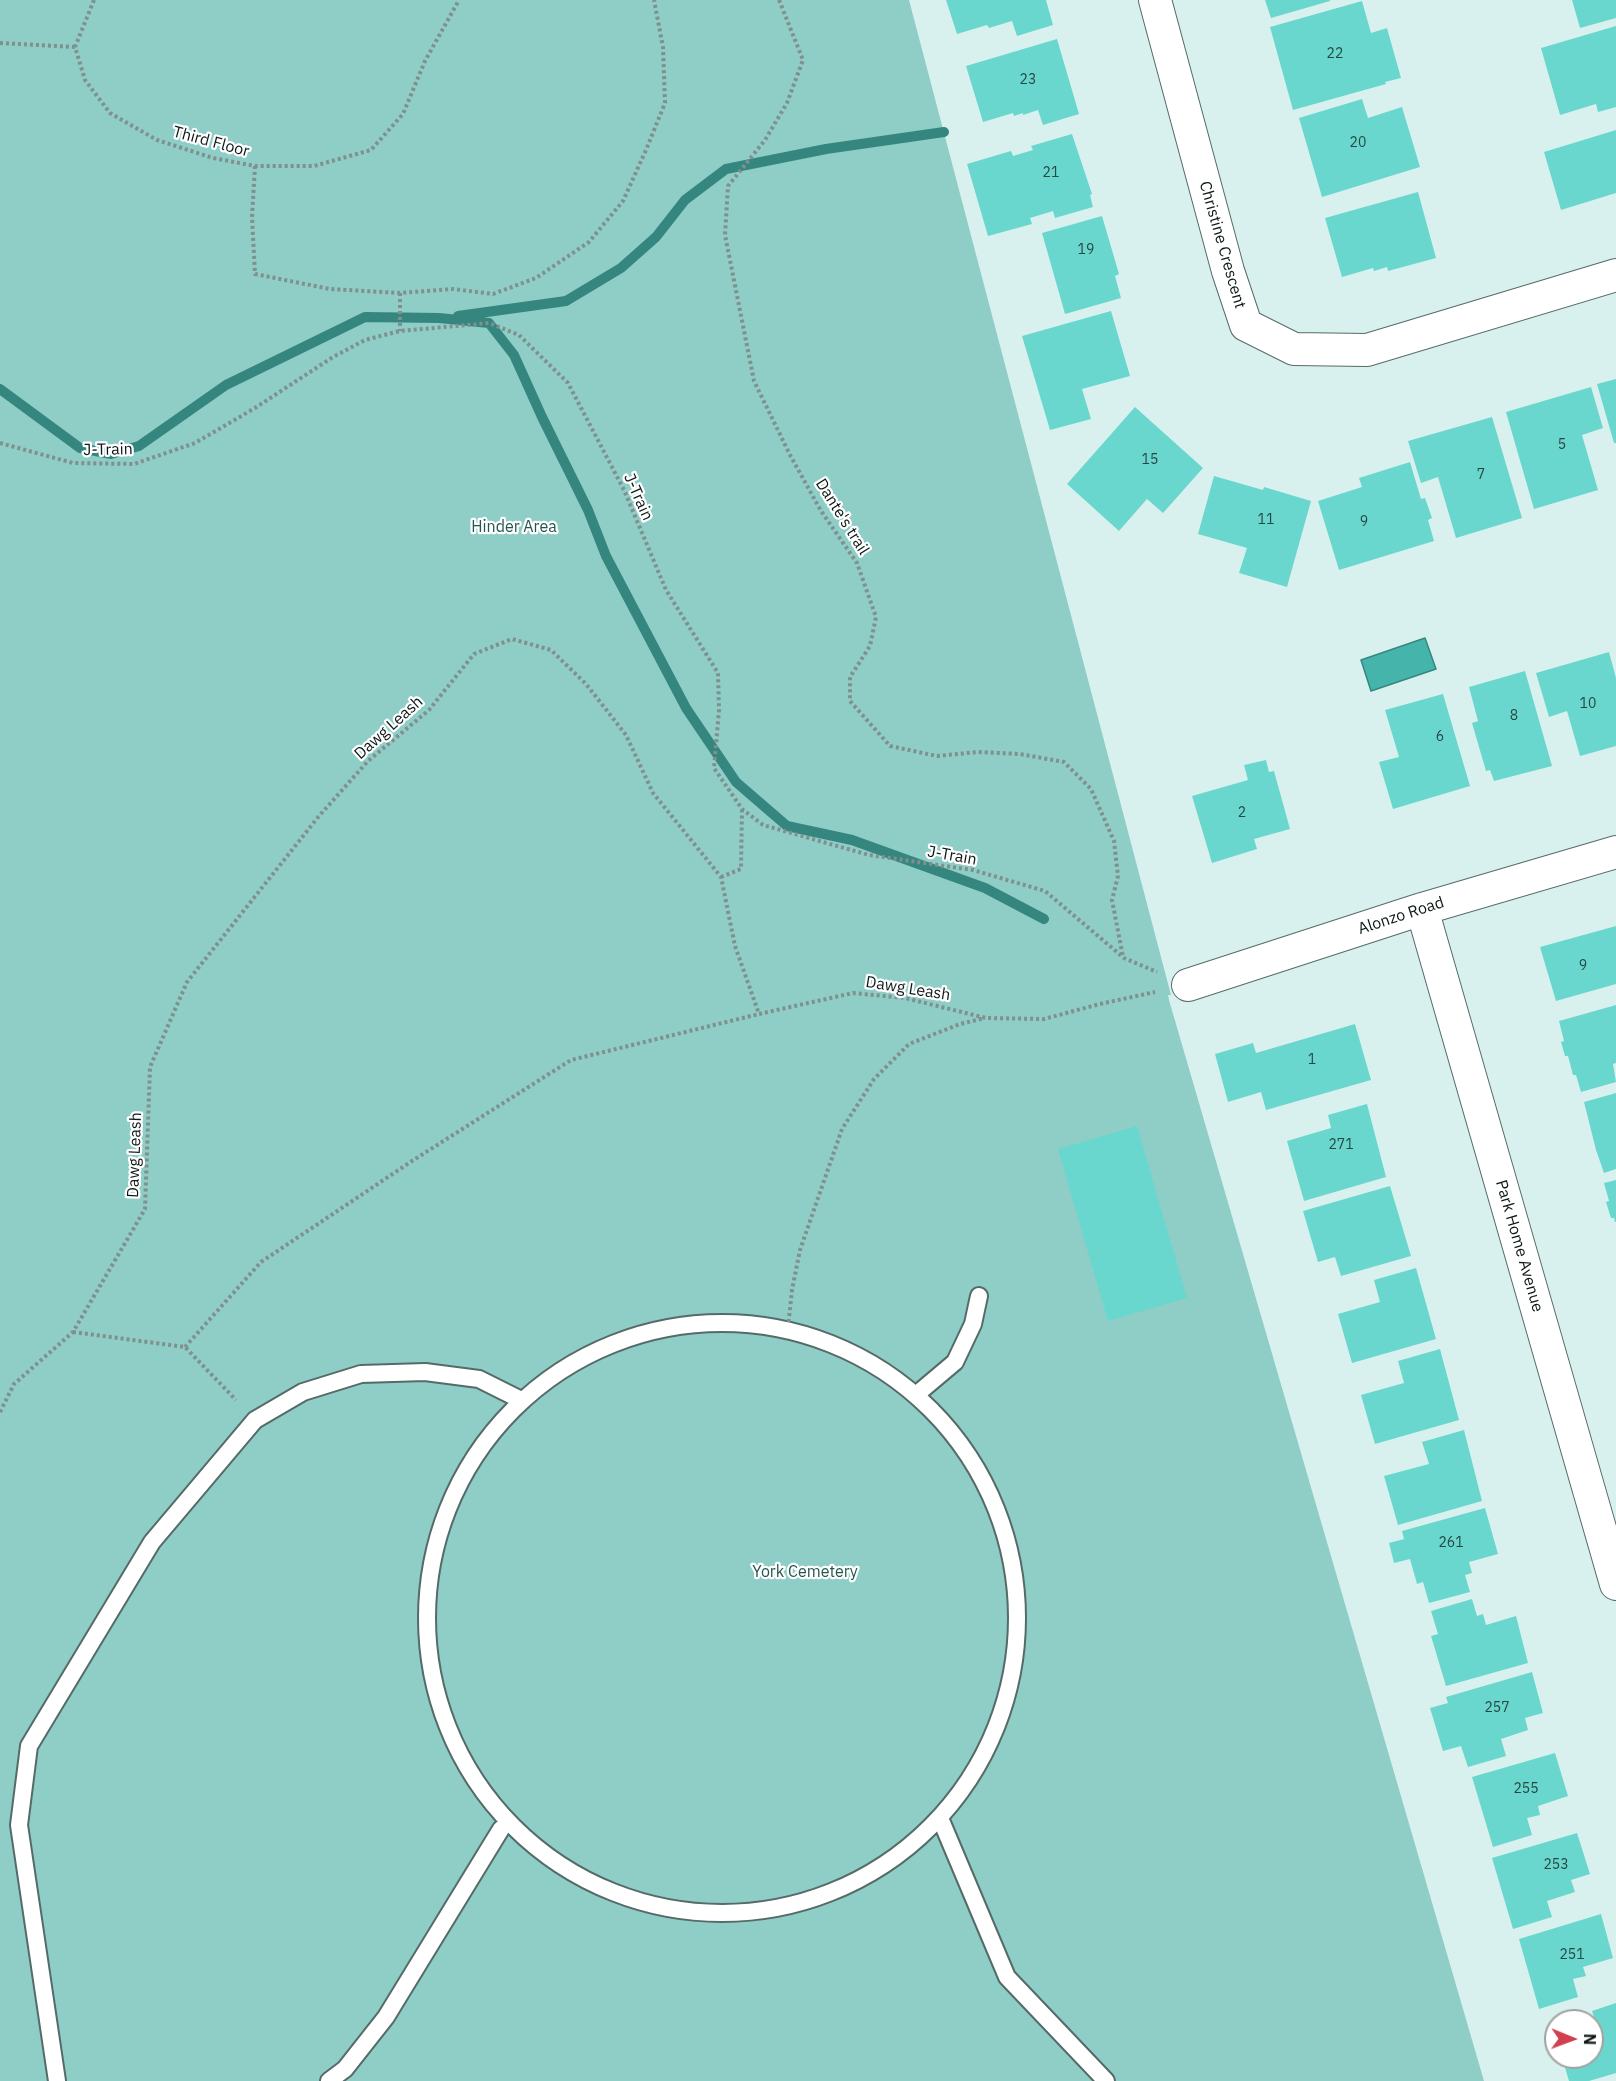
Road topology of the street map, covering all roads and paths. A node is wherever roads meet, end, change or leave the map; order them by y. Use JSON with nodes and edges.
{"nodes":[{"id":1,"x":94,"y":0,"type":"edge"},
{"id":2,"x":459,"y":0,"type":"edge"},
{"id":3,"x":654,"y":0,"type":"edge"},
{"id":4,"x":779,"y":0,"type":"edge"},
{"id":5,"x":1155,"y":0,"type":"edge"},
{"id":6,"x":0,"y":43,"type":"edge"},
{"id":7,"x":75,"y":47,"type":"junction"},
{"id":8,"x":255,"y":166,"type":"junction"},
{"id":9,"x":1616,"y":275,"type":"edge"},
{"id":10,"x":400,"y":292,"type":"junction"},
{"id":11,"x":400,"y":331,"type":"junction"},
{"id":12,"x":0,"y":443,"type":"edge"},
{"id":13,"x":742,"y":809,"type":"junction"},
{"id":14,"x":1616,"y":852,"type":"edge"},
{"id":15,"x":721,"y":877,"type":"junction"},
{"id":16,"x":1422,"y":909,"type":"junction"},
{"id":17,"x":1124,"y":958,"type":"joint"},
{"id":18,"x":1188,"y":985,"type":"joint"},
{"id":19,"x":759,"y":1014,"type":"junction"},
{"id":20,"x":986,"y":1018,"type":"junction"},
{"id":21,"x":979,"y":1296,"type":"dead end"},
{"id":22,"x":788,"y":1328,"type":"junction"},
{"id":23,"x":73,"y":1332,"type":"junction"},
{"id":24,"x":185,"y":1347,"type":"junction"},
{"id":25,"x":917,"y":1394,"type":"junction"},
{"id":26,"x":520,"y":1400,"type":"junction"},
{"id":27,"x":0,"y":1412,"type":"edge"},
{"id":28,"x":255,"y":1420,"type":"junction"},
{"id":29,"x":1616,"y":1584,"type":"edge"},
{"id":30,"x":940,"y":1818,"type":"junction"},
{"id":31,"x":501,"y":1829,"type":"junction"},
{"id":32,"x":57,"y":2081,"type":"edge"},
{"id":33,"x":329,"y":2081,"type":"edge"},
{"id":34,"x":1106,"y":2081,"type":"edge"}],
"edges":[{"from":1,"to":7,"type":"path"},
{"from":2,"to":8,"type":"path","name":"Third Floor"},
{"from":3,"to":10,"type":"path"},
{"from":4,"to":17,"type":"path","name":"Dante's trail"},
{"from":5,"to":9,"type":"street","name":"Christine Crescent"},
{"from":6,"to":7,"type":"path"},
{"from":7,"to":8,"type":"path","name":"Third Floor"},
{"from":8,"to":10,"type":"path"},
{"from":10,"to":11,"type":"path"},
{"from":11,"to":12,"type":"path","name":"J-Train"},
{"from":11,"to":13,"type":"path","name":"J-Train"},
{"from":13,"to":15,"type":"path"},
{"from":13,"to":17,"type":"path","name":"J-Train"},
{"from":14,"to":16,"type":"street","name":"Alonzo Road"},
{"from":15,"to":19,"type":"path","name":"Dawg Leash"},
{"from":15,"to":23,"type":"path","name":"Dawg Leash"},
{"from":16,"to":18,"type":"street","name":"Alonzo Road"},
{"from":16,"to":29,"type":"street","name":"Park Home Avenue"},
{"from":18,"to":20,"type":"path","name":"Dawg Leash"},
{"from":19,"to":20,"type":"path","name":"Dawg Leash"},
{"from":19,"to":24,"type":"path"},
{"from":20,"to":22,"type":"path"},
{"from":21,"to":25,"type":"lane"},
{"from":22,"to":25,"type":"lane"},
{"from":22,"to":26,"type":"lane"},
{"from":23,"to":24,"type":"path"},
{"from":23,"to":27,"type":"path","name":"Dawg Leash"},
{"from":24,"to":28,"type":"path"},
{"from":25,"to":30,"type":"lane"},
{"from":26,"to":28,"type":"lane"},
{"from":26,"to":31,"type":"lane"},
{"from":28,"to":32,"type":"lane"},
{"from":30,"to":31,"type":"lane"},
{"from":30,"to":34,"type":"lane"},
{"from":31,"to":33,"type":"lane"}]}
